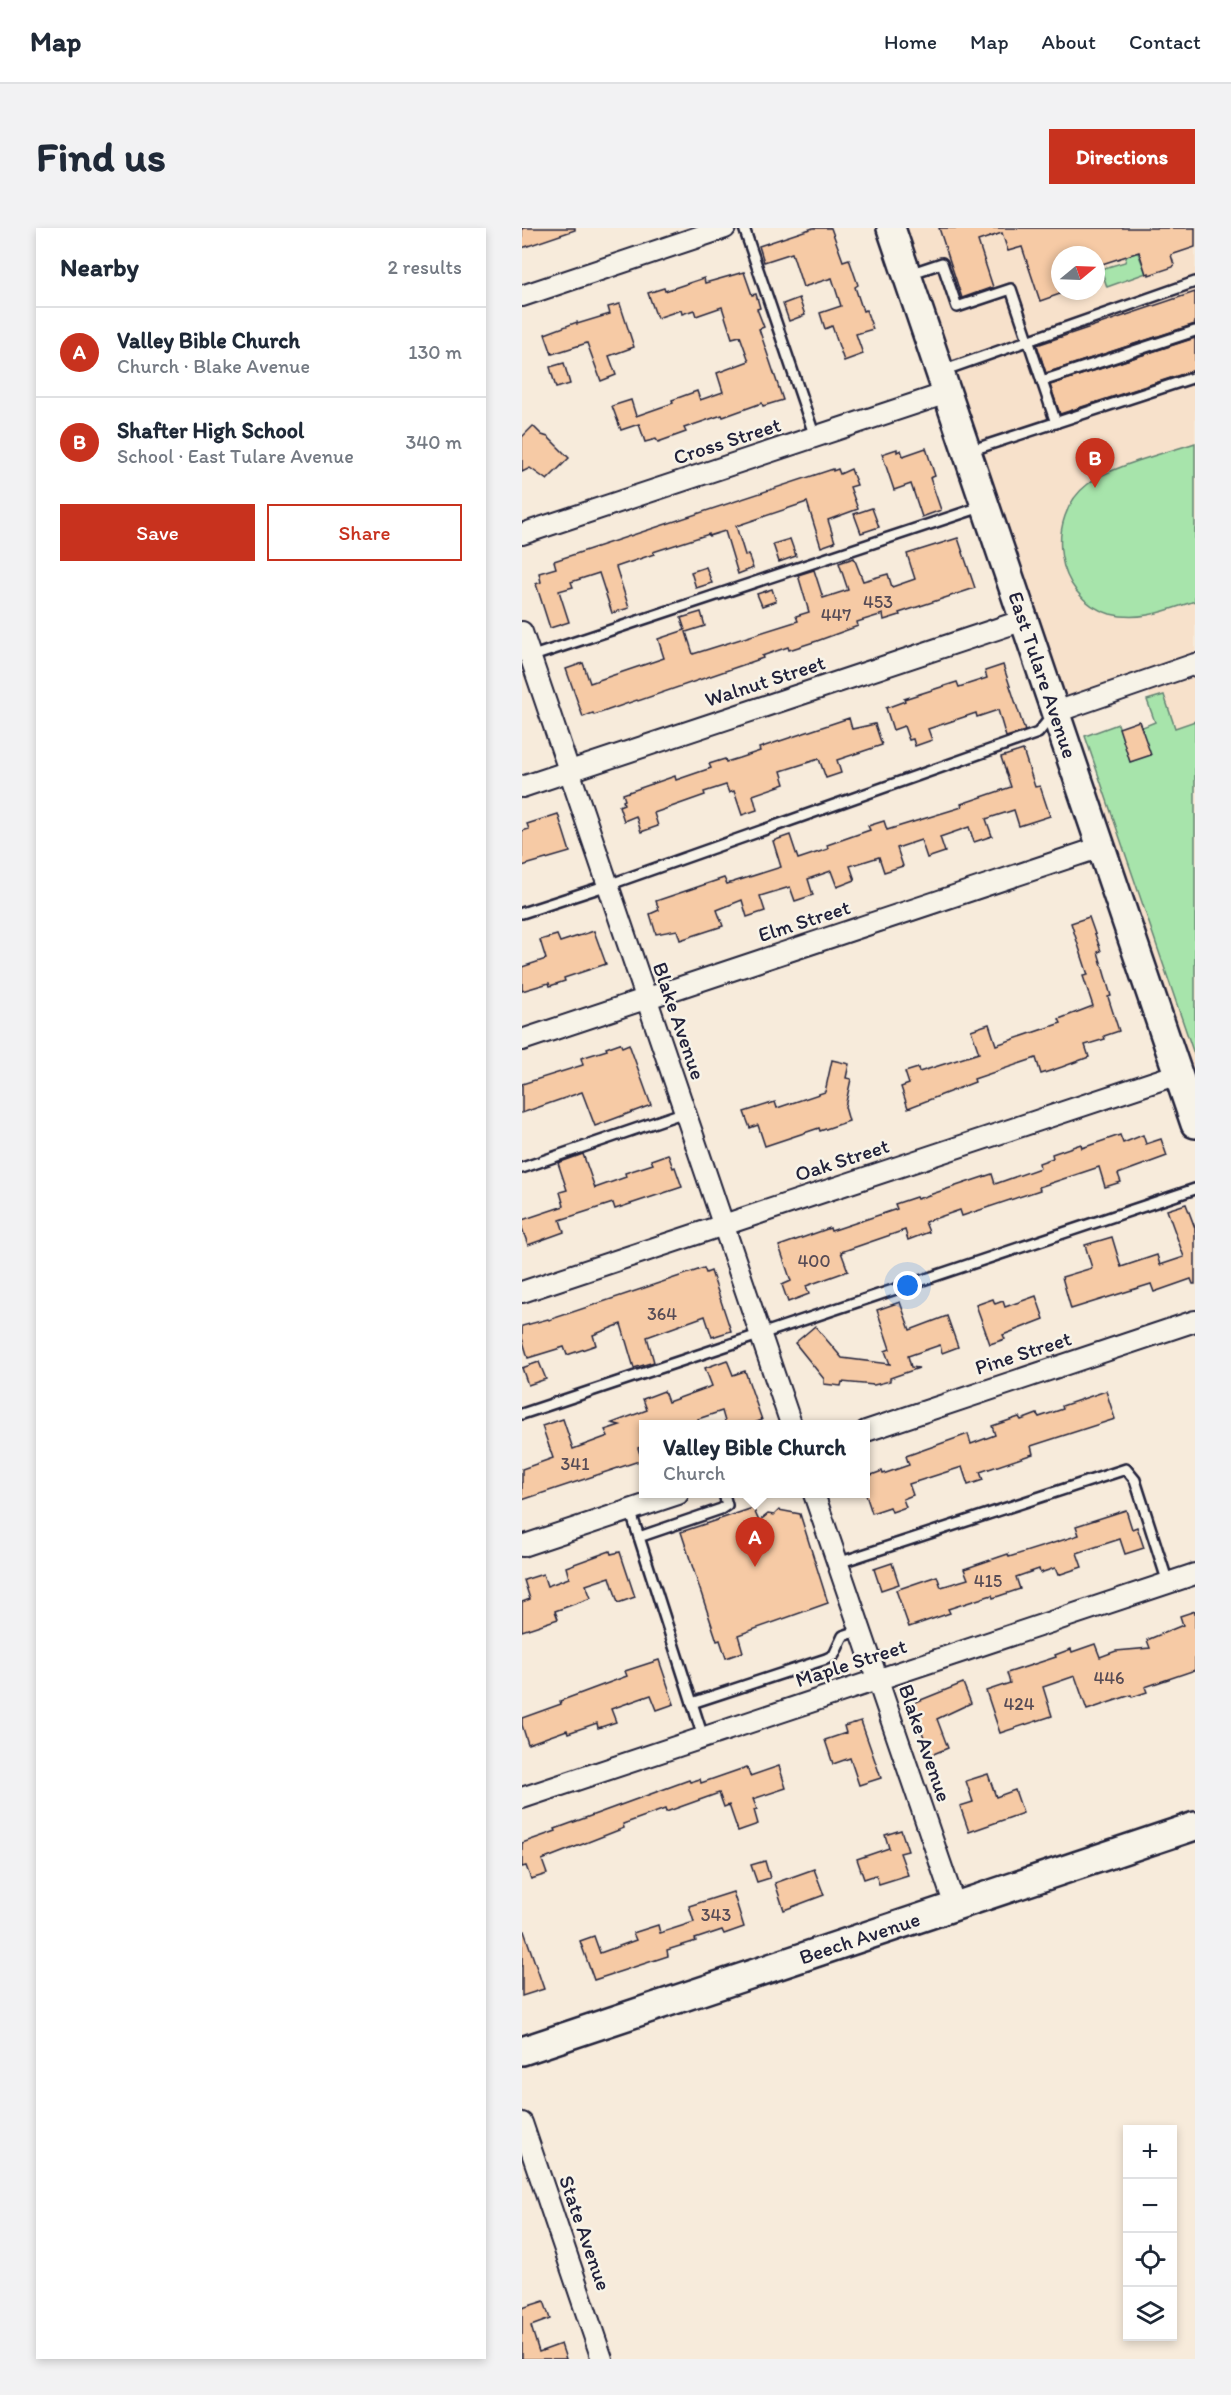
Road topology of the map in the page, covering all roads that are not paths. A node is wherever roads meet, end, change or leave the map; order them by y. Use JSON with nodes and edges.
{"nodes":[{"id":1,"x":725,"y":228,"type":"edge"},
{"id":2,"x":744,"y":228,"type":"edge"},
{"id":3,"x":891,"y":228,"type":"edge"},
{"id":4,"x":907,"y":274,"type":"junction"},
{"id":5,"x":1195,"y":282,"type":"edge"},
{"id":6,"x":522,"y":296,"type":"edge"},
{"id":7,"x":1195,"y":331,"type":"edge"},
{"id":8,"x":1028,"y":340,"type":"junction"},
{"id":9,"x":1195,"y":377,"type":"edge"},
{"id":10,"x":1042,"y":381,"type":"junction"},
{"id":11,"x":944,"y":382,"type":"junction"},
{"id":12,"x":1056,"y":423,"type":"junction"},
{"id":13,"x":815,"y":437,"type":"junction"},
{"id":14,"x":967,"y":452,"type":"junction"},
{"id":15,"x":986,"y":506,"type":"junction"},
{"id":16,"x":522,"y":534,"type":"edge"},
{"id":17,"x":1024,"y":620,"type":"junction"},
{"id":18,"x":522,"y":632,"type":"edge"},
{"id":19,"x":526,"y":658,"type":"edge"},
{"id":20,"x":1195,"y":664,"type":"edge"},
{"id":21,"x":1056,"y":712,"type":"junction"},
{"id":22,"x":569,"y":771,"type":"junction"},
{"id":23,"x":522,"y":787,"type":"edge"},
{"id":24,"x":1101,"y":847,"type":"junction"},
{"id":25,"x":608,"y":885,"type":"junction"},
{"id":26,"x":522,"y":913,"type":"edge"},
{"id":27,"x":646,"y":998,"type":"junction"},
{"id":28,"x":522,"y":1040,"type":"edge"},
{"id":29,"x":1178,"y":1074,"type":"junction"},
{"id":30,"x":685,"y":1112,"type":"junction"},
{"id":31,"x":1195,"y":1124,"type":"edge"},
{"id":32,"x":522,"y":1168,"type":"edge"},
{"id":33,"x":1195,"y":1189,"type":"edge"},
{"id":34,"x":723,"y":1225,"type":"junction"},
{"id":35,"x":522,"y":1293,"type":"edge"},
{"id":36,"x":1195,"y":1321,"type":"edge"},
{"id":37,"x":760,"y":1334,"type":"junction"},
{"id":38,"x":522,"y":1414,"type":"edge"},
{"id":39,"x":789,"y":1420,"type":"edge"},
{"id":40,"x":870,"y":1430,"type":"edge"},
{"id":41,"x":666,"y":1498,"type":"edge"},
{"id":42,"x":725,"y":1498,"type":"edge"},
{"id":43,"x":815,"y":1498,"type":"edge"},
{"id":44,"x":630,"y":1510,"type":"junction"},
{"id":45,"x":639,"y":1538,"type":"junction"},
{"id":46,"x":522,"y":1545,"type":"edge"},
{"id":47,"x":838,"y":1563,"type":"junction"},
{"id":48,"x":1195,"y":1574,"type":"edge"},
{"id":49,"x":1168,"y":1583,"type":"junction"},
{"id":50,"x":861,"y":1630,"type":"junction"},
{"id":51,"x":878,"y":1679,"type":"junction"},
{"id":52,"x":692,"y":1703,"type":"junction"},
{"id":53,"x":703,"y":1737,"type":"junction"},
{"id":54,"x":522,"y":1798,"type":"edge"},
{"id":55,"x":1195,"y":1826,"type":"edge"},
{"id":56,"x":954,"y":1906,"type":"junction"},
{"id":57,"x":522,"y":2051,"type":"edge"},
{"id":58,"x":522,"y":2123,"type":"edge"},
{"id":59,"x":602,"y":2359,"type":"edge"}],
"edges":[{"from":1,"to":6,"type":"street"},
{"from":2,"to":13,"type":"lane"},
{"from":3,"to":4,"type":"street","name":"East Tulare Avenue"},
{"from":4,"to":8,"type":"lane"},
{"from":4,"to":11,"type":"street","name":"East Tulare Avenue"},
{"from":5,"to":8,"type":"lane"},
{"from":7,"to":10,"type":"lane"},
{"from":8,"to":10,"type":"lane"},
{"from":8,"to":11,"type":"lane"},
{"from":9,"to":12,"type":"lane"},
{"from":10,"to":12,"type":"lane"},
{"from":11,"to":13,"type":"street","name":"Cross Street"},
{"from":11,"to":14,"type":"street","name":"East Tulare Avenue"},
{"from":12,"to":14,"type":"lane"},
{"from":13,"to":16,"type":"street","name":"Cross Street"},
{"from":14,"to":15,"type":"street","name":"East Tulare Avenue"},
{"from":15,"to":17,"type":"street","name":"East Tulare Avenue"},
{"from":15,"to":19,"type":"lane"},
{"from":17,"to":21,"type":"street","name":"East Tulare Avenue"},
{"from":17,"to":22,"type":"street","name":"Walnut Street"},
{"from":18,"to":19,"type":"street","name":"Blake Avenue"},
{"from":19,"to":22,"type":"street","name":"Blake Avenue"},
{"from":20,"to":21,"type":"street"},
{"from":21,"to":24,"type":"street","name":"East Tulare Avenue"},
{"from":21,"to":25,"type":"lane"},
{"from":22,"to":23,"type":"street","name":"Walnut Street"},
{"from":22,"to":25,"type":"street","name":"Blake Avenue"},
{"from":24,"to":27,"type":"street","name":"Elm Street"},
{"from":24,"to":29,"type":"street","name":"East Tulare Avenue"},
{"from":25,"to":26,"type":"lane"},
{"from":25,"to":27,"type":"street","name":"Blake Avenue"},
{"from":27,"to":28,"type":"street","name":"Elm Street"},
{"from":27,"to":30,"type":"street","name":"Blake Avenue"},
{"from":29,"to":31,"type":"street","name":"East Tulare Avenue"},
{"from":29,"to":34,"type":"street","name":"Oak Street"},
{"from":30,"to":32,"type":"lane"},
{"from":30,"to":34,"type":"street","name":"Blake Avenue"},
{"from":33,"to":37,"type":"lane"},
{"from":34,"to":35,"type":"street","name":"Oak Street"},
{"from":34,"to":37,"type":"street","name":"Blake Avenue"},
{"from":36,"to":40,"type":"street","name":"Pine Street"},
{"from":37,"to":38,"type":"lane"},
{"from":37,"to":39,"type":"street","name":"Blake Avenue"},
{"from":41,"to":44,"type":"street"},
{"from":42,"to":45,"type":"lane"},
{"from":43,"to":47,"type":"street","name":"Blake Avenue"},
{"from":44,"to":45,"type":"lane"},
{"from":44,"to":46,"type":"street"},
{"from":45,"to":52,"type":"lane"},
{"from":47,"to":49,"type":"lane"},
{"from":47,"to":50,"type":"street","name":"Blake Avenue"},
{"from":48,"to":49,"type":"street","name":"Maple Street"},
{"from":49,"to":51,"type":"street","name":"Maple Street"},
{"from":50,"to":51,"type":"street","name":"Blake Avenue"},
{"from":50,"to":52,"type":"lane"},
{"from":51,"to":53,"type":"street","name":"Maple Street"},
{"from":51,"to":56,"type":"street","name":"Blake Avenue"},
{"from":52,"to":53,"type":"lane"},
{"from":53,"to":54,"type":"street","name":"Maple Street"},
{"from":55,"to":56,"type":"street","name":"Beech Avenue"},
{"from":56,"to":57,"type":"street","name":"Beech Avenue"},
{"from":58,"to":59,"type":"street","name":"State Avenue"}]}
